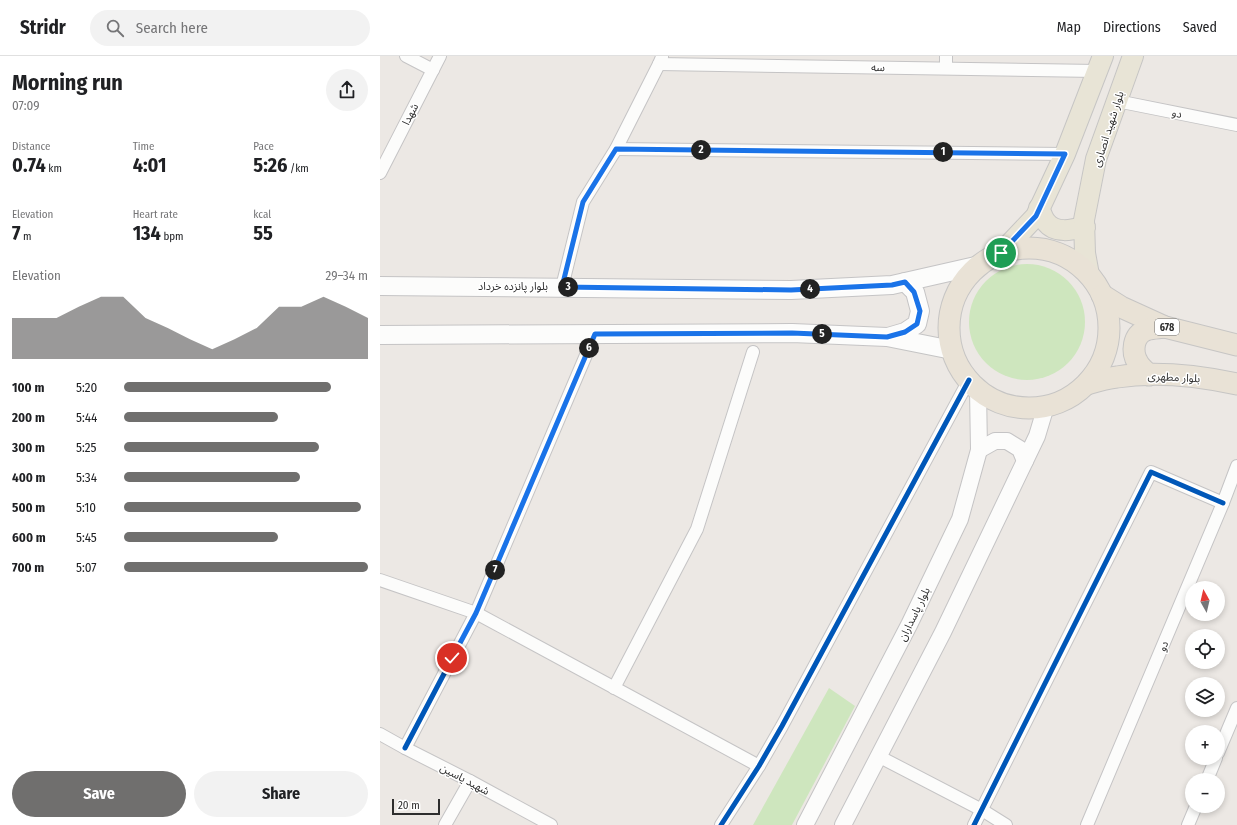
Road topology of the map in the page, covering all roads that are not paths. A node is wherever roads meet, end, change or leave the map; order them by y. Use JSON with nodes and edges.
{"nodes":[{"id":1,"x":406,"y":56,"type":"edge"},
{"id":2,"x":440,"y":56,"type":"edge"},
{"id":3,"x":946,"y":56,"type":"edge"},
{"id":4,"x":1133,"y":56,"type":"edge"},
{"id":5,"x":661,"y":60,"type":"edge"},
{"id":6,"x":1100,"y":64,"type":"edge"},
{"id":7,"x":946,"y":68,"type":"junction"},
{"id":8,"x":433,"y":70,"type":"junction"},
{"id":9,"x":1117,"y":101,"type":"junction"},
{"id":10,"x":1237,"y":125,"type":"edge"},
{"id":11,"x":616,"y":149,"type":"junction"},
{"id":12,"x":1065,"y":154,"type":"junction"},
{"id":13,"x":380,"y":172,"type":"edge"},
{"id":14,"x":1040,"y":208,"type":"junction"},
{"id":15,"x":1085,"y":227,"type":"junction"},
{"id":16,"x":1001,"y":253,"type":"junction"},
{"id":17,"x":980,"y":265,"type":"junction"},
{"id":18,"x":1089,"y":275,"type":"junction"},
{"id":19,"x":905,"y":282,"type":"junction"},
{"id":20,"x":380,"y":286,"type":"edge"},
{"id":21,"x":562,"y":287,"type":"junction"},
{"id":22,"x":1102,"y":295,"type":"junction"},
{"id":23,"x":1165,"y":327,"type":"junction"},
{"id":24,"x":595,"y":334,"type":"junction"},
{"id":25,"x":380,"y":335,"type":"edge"},
{"id":26,"x":887,"y":337,"type":"junction"},
{"id":27,"x":1237,"y":345,"type":"edge"},
{"id":28,"x":952,"y":350,"type":"junction"},
{"id":29,"x":753,"y":352,"type":"dead end"},
{"id":30,"x":1149,"y":375,"type":"junction"},
{"id":31,"x":1087,"y":384,"type":"junction"},
{"id":32,"x":1237,"y":384,"type":"edge"},
{"id":33,"x":973,"y":385,"type":"junction"},
{"id":34,"x":1046,"y":406,"type":"junction"},
{"id":35,"x":979,"y":450,"type":"junction"},
{"id":36,"x":1025,"y":461,"type":"junction"},
{"id":37,"x":1237,"y":466,"type":"edge"},
{"id":38,"x":1223,"y":503,"type":"junction"},
{"id":39,"x":380,"y":580,"type":"edge"},
{"id":40,"x":476,"y":613,"type":"junction"},
{"id":41,"x":614,"y":688,"type":"junction"},
{"id":42,"x":1237,"y":708,"type":"edge"},
{"id":43,"x":380,"y":734,"type":"edge"},
{"id":44,"x":1225,"y":736,"type":"edge"},
{"id":45,"x":405,"y":748,"type":"junction"},
{"id":46,"x":878,"y":756,"type":"junction"},
{"id":47,"x":759,"y":766,"type":"junction"},
{"id":48,"x":470,"y":781,"type":"junction"},
{"id":49,"x":982,"y":810,"type":"junction"},
{"id":50,"x":1193,"y":813,"type":"edge"},
{"id":51,"x":537,"y":822,"type":"edge"},
{"id":52,"x":445,"y":825,"type":"edge"},
{"id":53,"x":550,"y":825,"type":"edge"},
{"id":54,"x":720,"y":825,"type":"edge"},
{"id":55,"x":805,"y":825,"type":"edge"},
{"id":56,"x":843,"y":825,"type":"edge"},
{"id":57,"x":974,"y":825,"type":"edge"},
{"id":58,"x":1006,"y":825,"type":"edge"},
{"id":59,"x":1087,"y":825,"type":"edge"},
{"id":60,"x":1188,"y":825,"type":"edge"}],
"edges":[{"from":1,"to":8,"type":"street"},
{"from":2,"to":8,"type":"street","name":"شهدا"},
{"from":3,"to":7,"type":"street"},
{"from":4,"to":9,"type":"main road","name":"بلوار شهید انصاری"},
{"from":5,"to":7,"type":"street","name":"سه"},
{"from":5,"to":11,"type":"street"},
{"from":6,"to":7,"type":"street","name":"سه"},
{"from":6,"to":12,"type":"main road"},
{"from":8,"to":13,"type":"street","name":"شهدا"},
{"from":9,"to":10,"type":"street","name":"دو"},
{"from":9,"to":15,"type":"main road","name":"بلوار شهید انصاری"},
{"from":11,"to":12,"type":"street"},
{"from":11,"to":21,"type":"street"},
{"from":12,"to":14,"type":"main road"},
{"from":14,"to":15,"type":"main road"},
{"from":14,"to":16,"type":"main road"},
{"from":15,"to":18,"type":"main road","name":"بلوار شهید انصاری"},
{"from":16,"to":17,"type":"highway"},
{"from":16,"to":18,"type":"highway"},
{"from":17,"to":19,"type":"main road","name":"بلوار پانزده خرداد"},
{"from":17,"to":28,"type":"highway"},
{"from":18,"to":22,"type":"highway"},
{"from":19,"to":21,"type":"main road","name":"بلوار پانزده خرداد"},
{"from":19,"to":26,"type":"main road"},
{"from":20,"to":21,"type":"main road","name":"بلوار پانزده خرداد"},
{"from":22,"to":23,"type":"highway","number":"678"},
{"from":22,"to":31,"type":"highway"},
{"from":23,"to":27,"type":"highway","number":"678"},
{"from":23,"to":30,"type":"highway"},
{"from":24,"to":25,"type":"main road"},
{"from":24,"to":26,"type":"main road"},
{"from":24,"to":40,"type":"street"},
{"from":26,"to":28,"type":"main road"},
{"from":28,"to":33,"type":"highway"},
{"from":29,"to":41,"type":"street"},
{"from":30,"to":31,"type":"highway","name":"بلوار مطهری"},
{"from":30,"to":32,"type":"highway","name":"بلوار مطهری"},
{"from":31,"to":34,"type":"highway"},
{"from":33,"to":34,"type":"highway"},
{"from":33,"to":35,"type":"street","name":"بلوار پاسداران"},
{"from":33,"to":47,"type":"street"},
{"from":34,"to":36,"type":"street"},
{"from":35,"to":36,"type":"street"},
{"from":35,"to":55,"type":"street","name":"بلوار پاسداران"},
{"from":36,"to":46,"type":"street"},
{"from":37,"to":38,"type":"street","name":"دو"},
{"from":38,"to":49,"type":"street"},
{"from":38,"to":59,"type":"street","name":"دو"},
{"from":39,"to":40,"type":"street"},
{"from":40,"to":41,"type":"street"},
{"from":40,"to":45,"type":"street"},
{"from":41,"to":47,"type":"street"},
{"from":42,"to":44,"type":"street"},
{"from":43,"to":45,"type":"street","name":"شهید یاسین"},
{"from":45,"to":48,"type":"street","name":"شهید یاسین"},
{"from":46,"to":49,"type":"street"},
{"from":46,"to":56,"type":"street"},
{"from":47,"to":54,"type":"street"},
{"from":48,"to":51,"type":"street","name":"شهید یاسین"},
{"from":48,"to":52,"type":"street"},
{"from":49,"to":57,"type":"street"},
{"from":49,"to":58,"type":"street"},
{"from":50,"to":60,"type":"street"},
{"from":51,"to":53,"type":"street","name":"شهید یاسین"}]}
